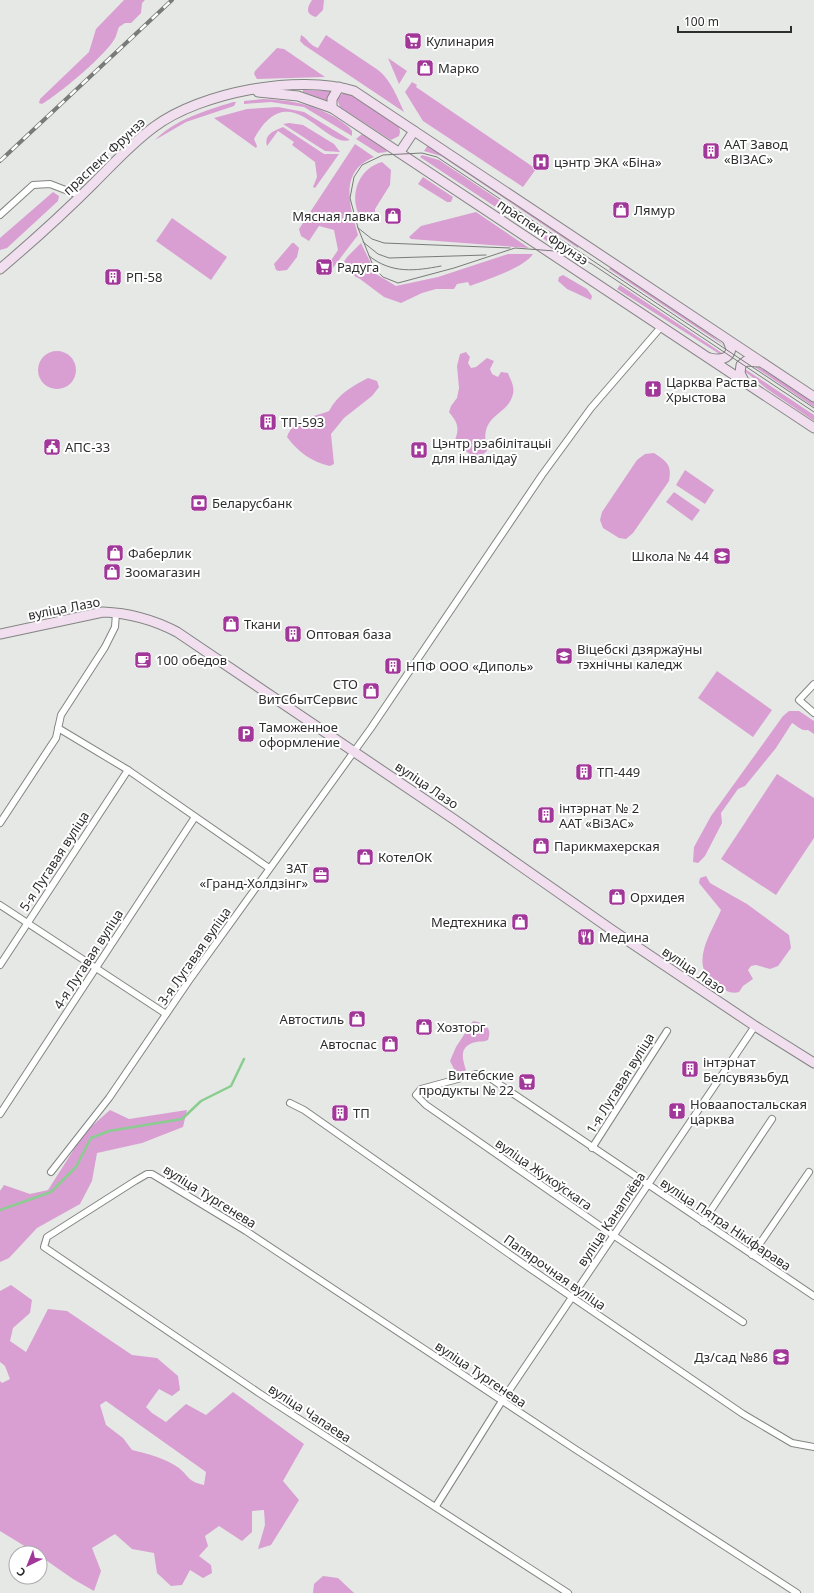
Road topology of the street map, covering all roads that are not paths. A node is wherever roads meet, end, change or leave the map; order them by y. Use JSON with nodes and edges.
{"nodes":[{"id":1,"x":339,"y":87,"type":"junction"},
{"id":2,"x":244,"y":92,"type":"junction"},
{"id":3,"x":332,"y":108,"type":"junction"},
{"id":4,"x":414,"y":131,"type":"junction"},
{"id":5,"x":400,"y":152,"type":"junction"},
{"id":6,"x":81,"y":196,"type":"junction"},
{"id":7,"x":0,"y":215,"type":"edge"},
{"id":8,"x":0,"y":269,"type":"edge"},
{"id":9,"x":661,"y":327,"type":"junction"},
{"id":10,"x":728,"y":340,"type":"junction"},
{"id":11,"x":707,"y":358,"type":"junction"},
{"id":12,"x":761,"y":363,"type":"junction"},
{"id":13,"x":745,"y":384,"type":"junction"},
{"id":14,"x":812,"y":395,"type":"edge"},
{"id":15,"x":814,"y":428,"type":"edge"},
{"id":16,"x":116,"y":613,"type":"junction"},
{"id":17,"x":0,"y":634,"type":"edge"},
{"id":18,"x":814,"y":684,"type":"edge"},
{"id":19,"x":814,"y":713,"type":"edge"},
{"id":20,"x":58,"y":728,"type":"junction"},
{"id":21,"x":354,"y":752,"type":"junction"},
{"id":22,"x":128,"y":770,"type":"junction"},
{"id":23,"x":195,"y":817,"type":"junction"},
{"id":24,"x":0,"y":823,"type":"edge"},
{"id":25,"x":270,"y":868,"type":"junction"},
{"id":26,"x":0,"y":905,"type":"edge"},
{"id":27,"x":28,"y":922,"type":"junction"},
{"id":28,"x":0,"y":965,"type":"edge"},
{"id":29,"x":96,"y":967,"type":"junction"},
{"id":30,"x":166,"y":1014,"type":"junction"},
{"id":31,"x":755,"y":1026,"type":"junction"},
{"id":32,"x":667,"y":1031,"type":"dead end"},
{"id":33,"x":814,"y":1063,"type":"edge"},
{"id":34,"x":416,"y":1095,"type":"joint"},
{"id":35,"x":290,"y":1103,"type":"dead end"},
{"id":36,"x":0,"y":1114,"type":"edge"},
{"id":37,"x":772,"y":1119,"type":"dead end"},
{"id":38,"x":592,"y":1148,"type":"junction"},
{"id":39,"x":51,"y":1172,"type":"dead end"},
{"id":40,"x":809,"y":1172,"type":"dead end"},
{"id":41,"x":648,"y":1185,"type":"junction"},
{"id":42,"x":702,"y":1222,"type":"junction"},
{"id":43,"x":613,"y":1235,"type":"junction"},
{"id":44,"x":44,"y":1247,"type":"joint"},
{"id":45,"x":752,"y":1255,"type":"junction"},
{"id":46,"x":814,"y":1296,"type":"edge"},
{"id":47,"x":572,"y":1298,"type":"junction"},
{"id":48,"x":743,"y":1322,"type":"dead end"},
{"id":49,"x":502,"y":1401,"type":"junction"},
{"id":50,"x":814,"y":1447,"type":"edge"},
{"id":51,"x":436,"y":1506,"type":"junction"},
{"id":52,"x":568,"y":1593,"type":"edge"},
{"id":53,"x":797,"y":1593,"type":"edge"}],
"edges":[{"from":1,"to":2,"type":"main road","name":"праспект Фрунзэ"},
{"from":1,"to":3,"type":"main road"},
{"from":1,"to":4,"type":"main road","name":"праспект Фрунзэ"},
{"from":2,"to":3,"type":"main road","name":"праспект Фрунзэ"},
{"from":2,"to":6,"type":"main road","name":"праспект Фрунзэ"},
{"from":3,"to":5,"type":"main road","name":"праспект Фрунзэ"},
{"from":4,"to":5,"type":"main road"},
{"from":4,"to":10,"type":"main road","name":"праспект Фрунзэ"},
{"from":5,"to":9,"type":"main road","name":"праспект Фрунзэ"},
{"from":6,"to":7,"type":"street"},
{"from":6,"to":8,"type":"main road","name":"праспект Фрунзэ"},
{"from":9,"to":11,"type":"main road","name":"праспект Фрунзэ"},
{"from":9,"to":21,"type":"street","name":"3-я Лугавая вуліца"},
{"from":10,"to":11,"type":"main road"},
{"from":10,"to":12,"type":"main road","name":"праспект Фрунзэ"},
{"from":11,"to":13,"type":"main road","name":"праспект Фрунзэ"},
{"from":12,"to":13,"type":"main road"},
{"from":12,"to":14,"type":"main road","name":"праспект Фрунзэ"},
{"from":13,"to":15,"type":"main road","name":"праспект Фрунзэ"},
{"from":16,"to":17,"type":"main road","name":"вуліца Лазо"},
{"from":16,"to":20,"type":"street"},
{"from":16,"to":21,"type":"main road","name":"вуліца Лазо"},
{"from":18,"to":19,"type":"street"},
{"from":20,"to":22,"type":"street"},
{"from":20,"to":24,"type":"street"},
{"from":21,"to":25,"type":"street","name":"3-я Лугавая вуліца"},
{"from":21,"to":31,"type":"main road","name":"вуліца Лазо"},
{"from":22,"to":23,"type":"street"},
{"from":22,"to":27,"type":"street","name":"5-я Лугавая вуліца"},
{"from":23,"to":25,"type":"street"},
{"from":23,"to":29,"type":"street","name":"4-я Лугавая вуліца"},
{"from":25,"to":30,"type":"street","name":"3-я Лугавая вуліца"},
{"from":26,"to":27,"type":"street"},
{"from":27,"to":28,"type":"street","name":"5-я Лугавая вуліца"},
{"from":27,"to":29,"type":"street"},
{"from":29,"to":30,"type":"street"},
{"from":29,"to":36,"type":"street","name":"4-я Лугавая вуліца"},
{"from":30,"to":39,"type":"street","name":"3-я Лугавая вуліца"},
{"from":31,"to":33,"type":"main road","name":"вуліца Лазо"},
{"from":31,"to":41,"type":"street","name":"вуліца Канаплёва"},
{"from":32,"to":38,"type":"street","name":"1-я Лугавая вуліца"},
{"from":34,"to":38,"type":"street","name":"вуліца Пятра Нікіфарава"},
{"from":34,"to":43,"type":"street","name":"вуліца Жукоўскага"},
{"from":35,"to":47,"type":"street","name":"Папярочная вуліца"},
{"from":37,"to":42,"type":"street"},
{"from":38,"to":41,"type":"street","name":"вуліца Пятра Нікіфарава"},
{"from":40,"to":45,"type":"street"},
{"from":41,"to":42,"type":"street","name":"вуліца Пятра Нікіфарава"},
{"from":41,"to":43,"type":"street","name":"вуліца Канаплёва"},
{"from":42,"to":45,"type":"street","name":"вуліца Пятра Нікіфарава"},
{"from":43,"to":47,"type":"street","name":"вуліца Канаплёва"},
{"from":43,"to":48,"type":"street","name":"вуліца Жукоўскага"},
{"from":44,"to":49,"type":"street","name":"вуліца Тургенева"},
{"from":44,"to":51,"type":"street","name":"вуліца Чапаева"},
{"from":45,"to":46,"type":"street","name":"вуліца Пятра Нікіфарава"},
{"from":47,"to":49,"type":"street","name":"вуліца Канаплёва"},
{"from":47,"to":50,"type":"street","name":"Папярочная вуліца"},
{"from":49,"to":51,"type":"street","name":"вуліца Канаплёва"},
{"from":49,"to":53,"type":"street","name":"вуліца Тургенева"},
{"from":51,"to":52,"type":"street","name":"вуліца Чапаева"}]}
